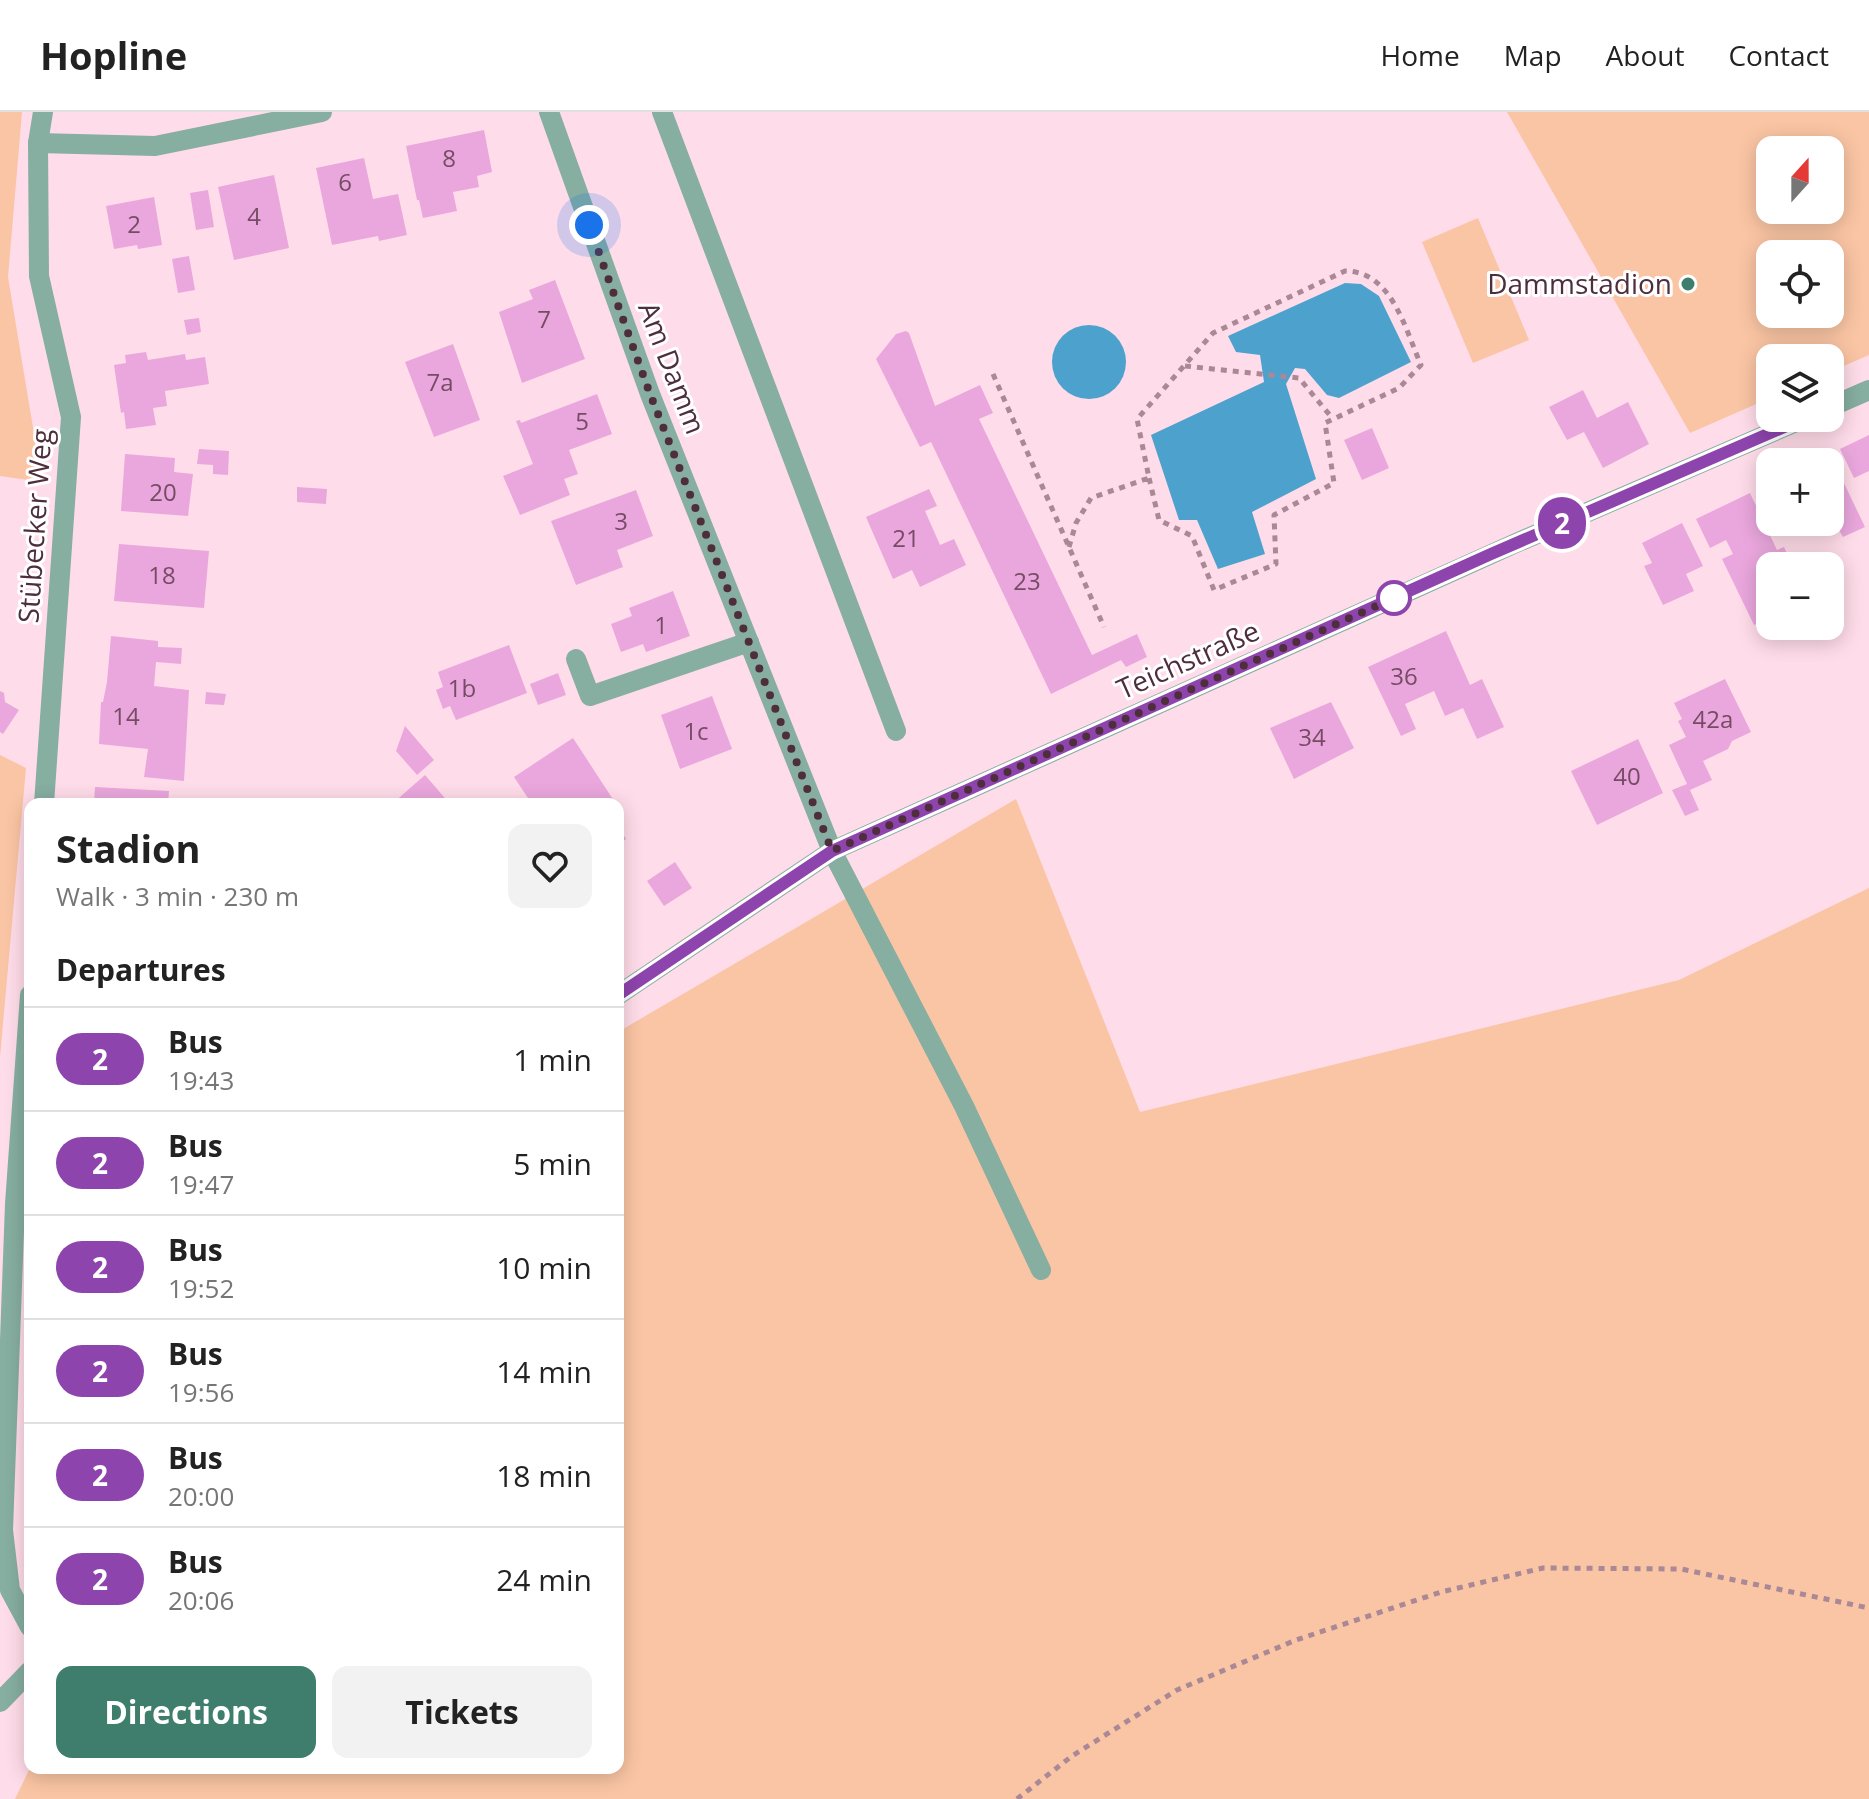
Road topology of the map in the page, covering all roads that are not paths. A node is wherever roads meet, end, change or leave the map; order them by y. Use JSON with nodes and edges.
{"nodes":[{"id":1,"x":43,"y":112,"type":"edge"},
{"id":2,"x":322,"y":112,"type":"edge"},
{"id":3,"x":549,"y":112,"type":"edge"},
{"id":4,"x":662,"y":112,"type":"edge"},
{"id":5,"x":38,"y":143,"type":"junction"},
{"id":6,"x":1869,"y":390,"type":"edge"},
{"id":7,"x":1844,"y":401,"type":"edge"},
{"id":8,"x":1773,"y":432,"type":"edge"},
{"id":9,"x":749,"y":642,"type":"junction"},
{"id":10,"x":576,"y":659,"type":"dead end"},
{"id":11,"x":896,"y":731,"type":"dead end"},
{"id":12,"x":44,"y":798,"type":"edge"},
{"id":13,"x":832,"y":851,"type":"junction"},
{"id":14,"x":624,"y":991,"type":"edge"},
{"id":15,"x":24,"y":1051,"type":"edge"},
{"id":16,"x":8,"y":1202,"type":"edge"},
{"id":17,"x":1041,"y":1270,"type":"dead end"},
{"id":18,"x":24,"y":1616,"type":"edge"},
{"id":19,"x":24,"y":1677,"type":"edge"},
{"id":20,"x":0,"y":1702,"type":"edge"}],
"edges":[{"from":1,"to":5,"type":"street","name":"Stübecker Weg"},
{"from":2,"to":5,"type":"street"},
{"from":3,"to":9,"type":"street","name":"Am Damm"},
{"from":4,"to":11,"type":"street"},
{"from":5,"to":12,"type":"street","name":"Stübecker Weg"},
{"from":6,"to":7,"type":"street"},
{"from":8,"to":13,"type":"street","name":"Teichstraße"},
{"from":9,"to":10,"type":"street"},
{"from":9,"to":13,"type":"street","name":"Am Damm"},
{"from":13,"to":14,"type":"street","name":"Teichstraße"},
{"from":13,"to":17,"type":"street","name":"Am Damm"},
{"from":15,"to":16,"type":"street"},
{"from":16,"to":18,"type":"street"},
{"from":19,"to":20,"type":"street"}]}
